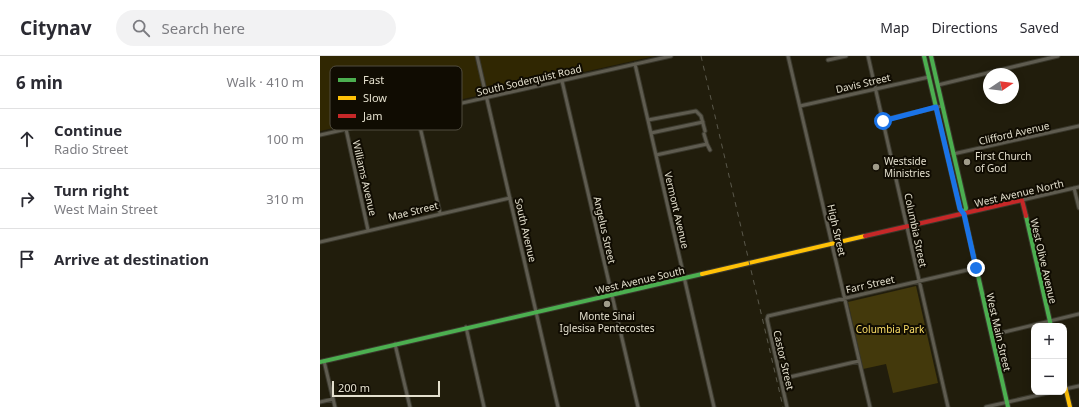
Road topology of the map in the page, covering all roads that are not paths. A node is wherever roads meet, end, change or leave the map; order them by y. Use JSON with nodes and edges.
{"nodes":[{"id":1,"x":477,"y":56,"type":"edge"},
{"id":2,"x":671,"y":56,"type":"edge"},
{"id":3,"x":788,"y":56,"type":"edge"},
{"id":4,"x":846,"y":56,"type":"edge"},
{"id":5,"x":868,"y":56,"type":"edge"},
{"id":6,"x":924,"y":56,"type":"edge"},
{"id":7,"x":931,"y":56,"type":"edge"},
{"id":8,"x":1058,"y":56,"type":"edge"},
{"id":9,"x":828,"y":60,"type":"dead end"},
{"id":10,"x":635,"y":64,"type":"junction"},
{"id":11,"x":929,"y":77,"type":"junction"},
{"id":12,"x":562,"y":81,"type":"junction"},
{"id":13,"x":938,"y":85,"type":"junction"},
{"id":14,"x":876,"y":89,"type":"junction"},
{"id":15,"x":487,"y":98,"type":"junction"},
{"id":16,"x":462,"y":104,"type":"edge"},
{"id":17,"x":800,"y":106,"type":"junction"},
{"id":18,"x":942,"y":106,"type":"junction"},
{"id":19,"x":936,"y":107,"type":"junction"},
{"id":20,"x":648,"y":120,"type":"junction"},
{"id":21,"x":883,"y":120,"type":"junction"},
{"id":22,"x":703,"y":122,"type":"junction"},
{"id":23,"x":1079,"y":126,"type":"edge"},
{"id":24,"x":342,"y":130,"type":"edge"},
{"id":25,"x":346,"y":130,"type":"edge"},
{"id":26,"x":421,"y":130,"type":"edge"},
{"id":27,"x":651,"y":134,"type":"junction"},
{"id":28,"x":320,"y":135,"type":"edge"},
{"id":29,"x":707,"y":144,"type":"junction"},
{"id":30,"x":710,"y":150,"type":"dead end"},
{"id":31,"x":953,"y":154,"type":"junction"},
{"id":32,"x":656,"y":156,"type":"junction"},
{"id":33,"x":1079,"y":187,"type":"edge"},
{"id":34,"x":1074,"y":188,"type":"junction"},
{"id":35,"x":510,"y":198,"type":"junction"},
{"id":36,"x":1022,"y":200,"type":"junction"},
{"id":37,"x":1079,"y":208,"type":"edge"},
{"id":38,"x":440,"y":213,"type":"junction"},
{"id":39,"x":964,"y":214,"type":"junction"},
{"id":40,"x":907,"y":227,"type":"junction"},
{"id":41,"x":368,"y":230,"type":"junction"},
{"id":42,"x":320,"y":242,"type":"edge"},
{"id":43,"x":832,"y":244,"type":"junction"},
{"id":44,"x":976,"y":268,"type":"junction"},
{"id":45,"x":684,"y":278,"type":"junction"},
{"id":46,"x":919,"y":281,"type":"junction"},
{"id":47,"x":612,"y":294,"type":"junction"},
{"id":48,"x":845,"y":298,"type":"junction"},
{"id":49,"x":536,"y":311,"type":"junction"},
{"id":50,"x":1079,"y":314,"type":"edge"},
{"id":51,"x":767,"y":317,"type":"joint"},
{"id":52,"x":1051,"y":323,"type":"edge"},
{"id":53,"x":1054,"y":323,"type":"edge"},
{"id":54,"x":466,"y":327,"type":"junction"},
{"id":55,"x":1031,"y":328,"type":"edge"},
{"id":56,"x":992,"y":335,"type":"junction"},
{"id":57,"x":395,"y":344,"type":"junction"},
{"id":58,"x":322,"y":361,"type":"edge"},
{"id":59,"x":859,"y":361,"type":"junction"},
{"id":60,"x":781,"y":379,"type":"junction"},
{"id":61,"x":1079,"y":386,"type":"edge"},
{"id":62,"x":1067,"y":389,"type":"edge"},
{"id":63,"x":1042,"y":395,"type":"edge"},
{"id":64,"x":1067,"y":395,"type":"edge"},
{"id":65,"x":333,"y":399,"type":"junction"},
{"id":66,"x":320,"y":402,"type":"edge"},
{"id":67,"x":1008,"y":405,"type":"edge"},
{"id":68,"x":335,"y":407,"type":"edge"},
{"id":69,"x":410,"y":407,"type":"edge"},
{"id":70,"x":484,"y":407,"type":"edge"},
{"id":71,"x":558,"y":407,"type":"edge"},
{"id":72,"x":638,"y":407,"type":"edge"},
{"id":73,"x":714,"y":407,"type":"edge"},
{"id":74,"x":787,"y":407,"type":"edge"},
{"id":75,"x":870,"y":407,"type":"edge"},
{"id":76,"x":948,"y":407,"type":"edge"},
{"id":77,"x":986,"y":407,"type":"edge"},
{"id":78,"x":1070,"y":407,"type":"edge"}],
"edges":[{"from":1,"to":15,"type":"street","name":"South Avenue"},
{"from":2,"to":10,"type":"street","name":"South Soderquist Road"},
{"from":3,"to":17,"type":"street","name":"High Street"},
{"from":4,"to":9,"type":"street"},
{"from":5,"to":14,"type":"street","name":"Columbia Street"},
{"from":6,"to":11,"type":"street","name":"West Main Street"},
{"from":7,"to":13,"type":"street","name":"West Main Street"},
{"from":8,"to":13,"type":"street"},
{"from":10,"to":12,"type":"street","name":"South Soderquist Road"},
{"from":10,"to":20,"type":"street","name":"Vermont Avenue"},
{"from":11,"to":14,"type":"street","name":"Davis Street"},
{"from":11,"to":19,"type":"street","name":"West Main Street"},
{"from":12,"to":15,"type":"street","name":"South Soderquist Road"},
{"from":12,"to":47,"type":"street","name":"Angelus Street"},
{"from":13,"to":18,"type":"street","name":"West Main Street"},
{"from":14,"to":17,"type":"street","name":"Davis Street"},
{"from":14,"to":21,"type":"street","name":"Columbia Street"},
{"from":15,"to":16,"type":"street","name":"South Soderquist Road"},
{"from":15,"to":35,"type":"street","name":"South Avenue"},
{"from":17,"to":43,"type":"street","name":"High Street"},
{"from":18,"to":19,"type":"street"},
{"from":18,"to":31,"type":"street","name":"West Main Street"},
{"from":19,"to":21,"type":"street"},
{"from":19,"to":39,"type":"street","name":"West Main Street"},
{"from":20,"to":22,"type":"street"},
{"from":20,"to":27,"type":"street","name":"Vermont Avenue"},
{"from":21,"to":40,"type":"street","name":"Columbia Street"},
{"from":22,"to":27,"type":"street"},
{"from":22,"to":29,"type":"street"},
{"from":23,"to":31,"type":"street","name":"Clifford Avenue"},
{"from":24,"to":28,"type":"street","name":"South Soderquist Road"},
{"from":25,"to":41,"type":"street","name":"Williams Avenue"},
{"from":26,"to":38,"type":"street"},
{"from":27,"to":32,"type":"street","name":"Vermont Avenue"},
{"from":29,"to":30,"type":"street"},
{"from":29,"to":32,"type":"street"},
{"from":31,"to":39,"type":"street","name":"West Main Street"},
{"from":32,"to":45,"type":"street","name":"Vermont Avenue"},
{"from":33,"to":34,"type":"street","name":"West Avenue North"},
{"from":34,"to":36,"type":"street","name":"West Avenue North"},
{"from":34,"to":37,"type":"street"},
{"from":35,"to":38,"type":"street","name":"Mae Street"},
{"from":35,"to":49,"type":"street","name":"South Avenue"},
{"from":36,"to":39,"type":"street","name":"West Avenue North"},
{"from":36,"to":52,"type":"street","name":"West Olive Avenue"},
{"from":38,"to":41,"type":"street","name":"Mae Street"},
{"from":39,"to":40,"type":"street","name":"West Avenue South"},
{"from":39,"to":44,"type":"street","name":"West Main Street"},
{"from":40,"to":43,"type":"street","name":"West Avenue South"},
{"from":40,"to":46,"type":"street","name":"Columbia Street"},
{"from":41,"to":42,"type":"street","name":"Mae Street"},
{"from":43,"to":45,"type":"street","name":"West Avenue South"},
{"from":43,"to":48,"type":"street","name":"High Street"},
{"from":44,"to":46,"type":"street","name":"Farr Street"},
{"from":44,"to":56,"type":"street","name":"West Main Street"},
{"from":45,"to":47,"type":"street","name":"West Avenue South"},
{"from":45,"to":73,"type":"street","name":"Vermont Avenue"},
{"from":46,"to":48,"type":"street","name":"Farr Street"},
{"from":46,"to":76,"type":"street","name":"Columbia Street"},
{"from":47,"to":49,"type":"street","name":"West Avenue South"},
{"from":47,"to":72,"type":"street","name":"Angelus Street"},
{"from":48,"to":51,"type":"street","name":"Farr Street"},
{"from":48,"to":59,"type":"street","name":"High Street"},
{"from":49,"to":54,"type":"street","name":"West Avenue South"},
{"from":49,"to":71,"type":"street","name":"South Avenue"},
{"from":50,"to":53,"type":"street"},
{"from":51,"to":60,"type":"street","name":"Castor Street"},
{"from":54,"to":57,"type":"street","name":"West Avenue South"},
{"from":54,"to":70,"type":"street"},
{"from":55,"to":56,"type":"street"},
{"from":56,"to":67,"type":"street","name":"West Main Street"},
{"from":57,"to":58,"type":"street","name":"West Avenue South"},
{"from":57,"to":69,"type":"street"},
{"from":58,"to":65,"type":"street"},
{"from":59,"to":60,"type":"street"},
{"from":59,"to":75,"type":"street","name":"High Street"},
{"from":60,"to":74,"type":"street","name":"Castor Street"},
{"from":61,"to":62,"type":"street"},
{"from":63,"to":67,"type":"street"},
{"from":64,"to":78,"type":"street"},
{"from":65,"to":66,"type":"street"},
{"from":65,"to":68,"type":"street"},
{"from":67,"to":77,"type":"street"}]}
